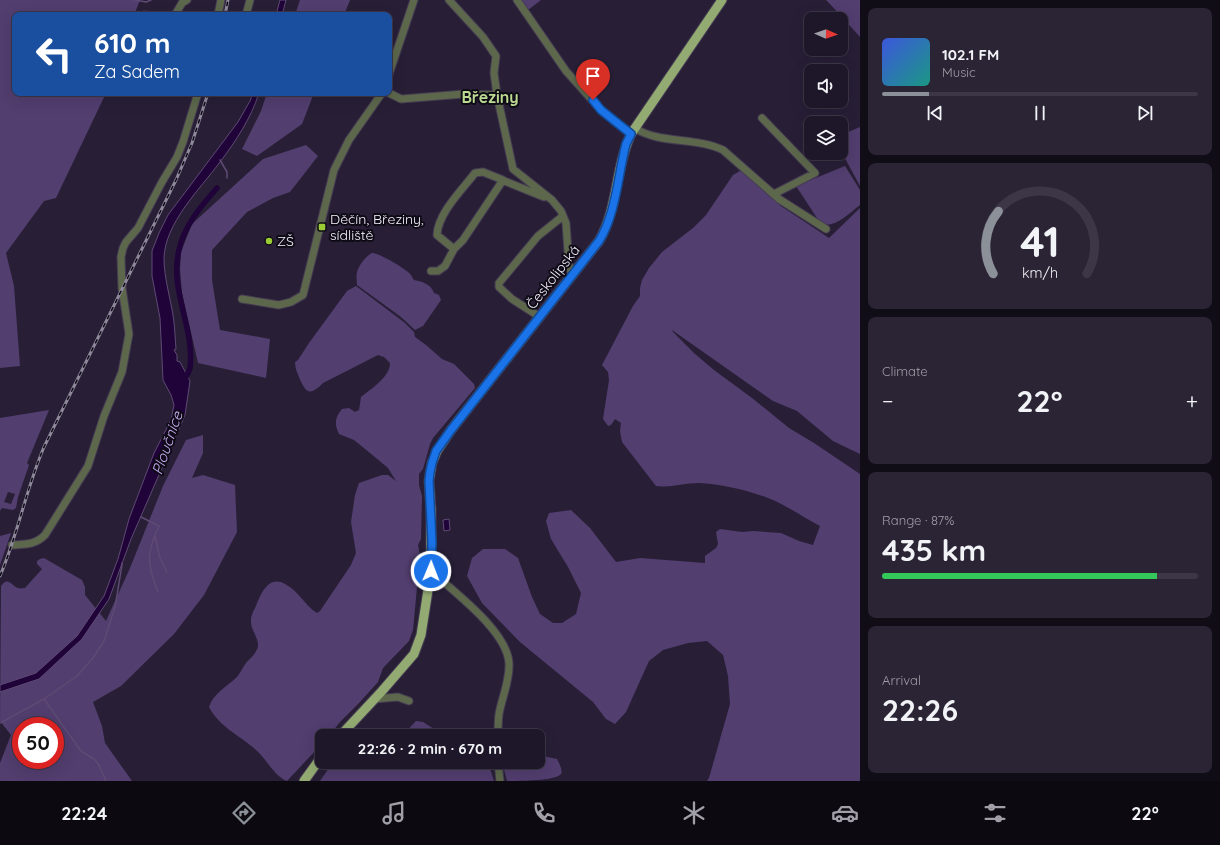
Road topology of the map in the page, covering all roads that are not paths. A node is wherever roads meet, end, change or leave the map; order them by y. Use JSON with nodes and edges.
{"nodes":[{"id":1,"x":187,"y":0,"type":"edge"},
{"id":2,"x":221,"y":0,"type":"edge"},
{"id":3,"x":250,"y":0,"type":"edge"},
{"id":4,"x":414,"y":0,"type":"edge"},
{"id":5,"x":449,"y":0,"type":"edge"},
{"id":6,"x":517,"y":0,"type":"edge"},
{"id":7,"x":722,"y":0,"type":"edge"},
{"id":8,"x":177,"y":12,"type":"edge"},
{"id":9,"x":219,"y":12,"type":"edge"},
{"id":10,"x":247,"y":12,"type":"edge"},
{"id":11,"x":392,"y":65,"type":"edge"},
{"id":12,"x":392,"y":94,"type":"edge"},
{"id":13,"x":497,"y":95,"type":"junction"},
{"id":14,"x":197,"y":96,"type":"edge"},
{"id":15,"x":380,"y":96,"type":"edge"},
{"id":16,"x":762,"y":118,"type":"dead end"},
{"id":17,"x":633,"y":131,"type":"junction"},
{"id":18,"x":502,"y":180,"type":"junction"},
{"id":19,"x":774,"y":194,"type":"junction"},
{"id":20,"x":552,"y":200,"type":"junction"},
{"id":21,"x":563,"y":216,"type":"junction"},
{"id":22,"x":826,"y":229,"type":"dead end"},
{"id":23,"x":454,"y":249,"type":"junction"},
{"id":24,"x":430,"y":271,"type":"dead end"},
{"id":25,"x":572,"y":275,"type":"junction"},
{"id":26,"x":242,"y":299,"type":"dead end"},
{"id":27,"x":540,"y":317,"type":"junction"},
{"id":28,"x":12,"y":545,"type":"dead end"},
{"id":29,"x":431,"y":571,"type":"junction"},
{"id":30,"x":374,"y":699,"type":"junction"},
{"id":31,"x":409,"y":701,"type":"dead end"},
{"id":32,"x":346,"y":729,"type":"edge"},
{"id":33,"x":499,"y":729,"type":"edge"},
{"id":34,"x":315,"y":766,"type":"edge"},
{"id":35,"x":499,"y":769,"type":"edge"},
{"id":36,"x":304,"y":781,"type":"edge"},
{"id":37,"x":500,"y":781,"type":"edge"}],
"edges":[{"from":1,"to":8,"type":"street"},
{"from":2,"to":9,"type":"street"},
{"from":3,"to":10,"type":"street"},
{"from":4,"to":11,"type":"street"},
{"from":5,"to":13,"type":"street"},
{"from":6,"to":17,"type":"street"},
{"from":7,"to":17,"type":"main road","name":"Českolipská"},
{"from":12,"to":13,"type":"street"},
{"from":13,"to":20,"type":"street"},
{"from":14,"to":28,"type":"street"},
{"from":15,"to":26,"type":"street"},
{"from":16,"to":19,"type":"street"},
{"from":17,"to":19,"type":"street"},
{"from":17,"to":25,"type":"main road","name":"Českolipská"},
{"from":18,"to":20,"type":"street"},
{"from":18,"to":23,"type":"street"},
{"from":18,"to":23,"type":"street"},
{"from":19,"to":22,"type":"street"},
{"from":20,"to":21,"type":"street"},
{"from":21,"to":25,"type":"street"},
{"from":21,"to":27,"type":"street"},
{"from":23,"to":24,"type":"street"},
{"from":25,"to":27,"type":"main road","name":"Českolipská"},
{"from":27,"to":29,"type":"main road","name":"Českolipská"},
{"from":29,"to":30,"type":"main road","name":"Českolipská"},
{"from":29,"to":33,"type":"street"},
{"from":30,"to":31,"type":"street"},
{"from":30,"to":32,"type":"main road","name":"Českolipská"},
{"from":34,"to":36,"type":"main road"},
{"from":35,"to":37,"type":"street"}]}
